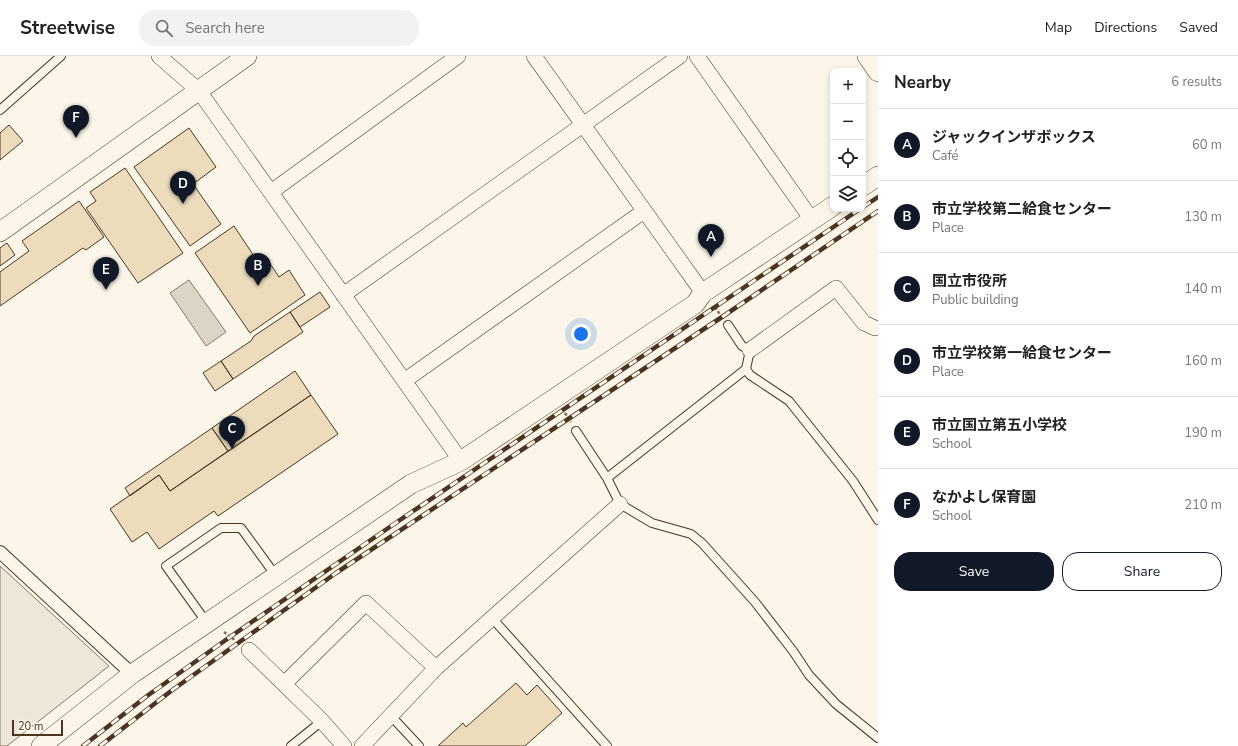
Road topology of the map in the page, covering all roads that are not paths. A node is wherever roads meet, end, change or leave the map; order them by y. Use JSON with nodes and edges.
{"nodes":[{"id":1,"x":61,"y":56,"type":"edge"},
{"id":2,"x":159,"y":56,"type":"edge"},
{"id":3,"x":247,"y":56,"type":"edge"},
{"id":4,"x":458,"y":56,"type":"edge"},
{"id":5,"x":534,"y":56,"type":"edge"},
{"id":6,"x":680,"y":56,"type":"edge"},
{"id":7,"x":697,"y":56,"type":"edge"},
{"id":8,"x":867,"y":56,"type":"edge"},
{"id":9,"x":878,"y":72,"type":"edge"},
{"id":10,"x":199,"y":91,"type":"junction"},
{"id":11,"x":0,"y":110,"type":"edge"},
{"id":12,"x":583,"y":124,"type":"junction"},
{"id":13,"x":878,"y":176,"type":"edge"},
{"id":14,"x":866,"y":184,"type":"edge"},
{"id":15,"x":271,"y":192,"type":"junction"},
{"id":16,"x":830,"y":208,"type":"edge"},
{"id":17,"x":644,"y":211,"type":"junction"},
{"id":18,"x":812,"y":220,"type":"junction"},
{"id":19,"x":0,"y":232,"type":"edge"},
{"id":20,"x":703,"y":293,"type":"junction"},
{"id":21,"x":344,"y":295,"type":"junction"},
{"id":22,"x":728,"y":325,"type":"road end"},
{"id":23,"x":876,"y":330,"type":"edge"},
{"id":24,"x":750,"y":350,"type":"junction"},
{"id":25,"x":746,"y":368,"type":"junction"},
{"id":26,"x":404,"y":381,"type":"junction"},
{"id":27,"x":576,"y":431,"type":"road end"},
{"id":28,"x":461,"y":461,"type":"junction"},
{"id":29,"x":607,"y":478,"type":"junction"},
{"id":30,"x":620,"y":504,"type":"junction"},
{"id":31,"x":878,"y":520,"type":"edge"},
{"id":32,"x":0,"y":552,"type":"edge"},
{"id":33,"x":276,"y":576,"type":"junction"},
{"id":34,"x":492,"y":618,"type":"junction"},
{"id":35,"x":208,"y":622,"type":"junction"},
{"id":36,"x":249,"y":650,"type":"road end"},
{"id":37,"x":436,"y":668,"type":"junction"},
{"id":38,"x":132,"y":674,"type":"junction"},
{"id":39,"x":285,"y":684,"type":"junction"},
{"id":40,"x":391,"y":716,"type":"junction"},
{"id":41,"x":322,"y":721,"type":"junction"},
{"id":42,"x":878,"y":738,"type":"edge"},
{"id":43,"x":41,"y":746,"type":"edge"},
{"id":44,"x":290,"y":746,"type":"edge"},
{"id":45,"x":344,"y":746,"type":"edge"},
{"id":46,"x":362,"y":746,"type":"edge"},
{"id":47,"x":419,"y":746,"type":"edge"},
{"id":48,"x":607,"y":746,"type":"edge"}],
"edges":[{"from":1,"to":11,"type":"lane"},
{"from":2,"to":10,"type":"street"},
{"from":3,"to":10,"type":"street"},
{"from":4,"to":15,"type":"street"},
{"from":5,"to":12,"type":"street"},
{"from":6,"to":12,"type":"street"},
{"from":7,"to":18,"type":"street"},
{"from":8,"to":9,"type":"street"},
{"from":10,"to":15,"type":"street"},
{"from":10,"to":19,"type":"street"},
{"from":12,"to":17,"type":"street"},
{"from":12,"to":21,"type":"street"},
{"from":13,"to":14,"type":"street"},
{"from":15,"to":21,"type":"street"},
{"from":16,"to":18,"type":"street"},
{"from":17,"to":20,"type":"street"},
{"from":17,"to":26,"type":"street"},
{"from":18,"to":20,"type":"street"},
{"from":20,"to":28,"type":"street"},
{"from":21,"to":26,"type":"street"},
{"from":22,"to":24,"type":"lane"},
{"from":23,"to":24,"type":"street"},
{"from":24,"to":25,"type":"lane"},
{"from":25,"to":29,"type":"lane"},
{"from":25,"to":31,"type":"lane"},
{"from":26,"to":28,"type":"street"},
{"from":27,"to":29,"type":"lane"},
{"from":28,"to":33,"type":"street"},
{"from":29,"to":30,"type":"lane"},
{"from":30,"to":34,"type":"street"},
{"from":30,"to":42,"type":"lane"},
{"from":32,"to":38,"type":"street"},
{"from":33,"to":35,"type":"street"},
{"from":33,"to":35,"type":"lane"},
{"from":34,"to":37,"type":"street"},
{"from":34,"to":48,"type":"lane"},
{"from":35,"to":38,"type":"street"},
{"from":36,"to":39,"type":"street"},
{"from":37,"to":39,"type":"street"},
{"from":37,"to":40,"type":"street"},
{"from":38,"to":43,"type":"street"},
{"from":39,"to":41,"type":"street"},
{"from":40,"to":46,"type":"street"},
{"from":40,"to":47,"type":"lane"},
{"from":41,"to":44,"type":"lane"},
{"from":41,"to":45,"type":"street"}]}
